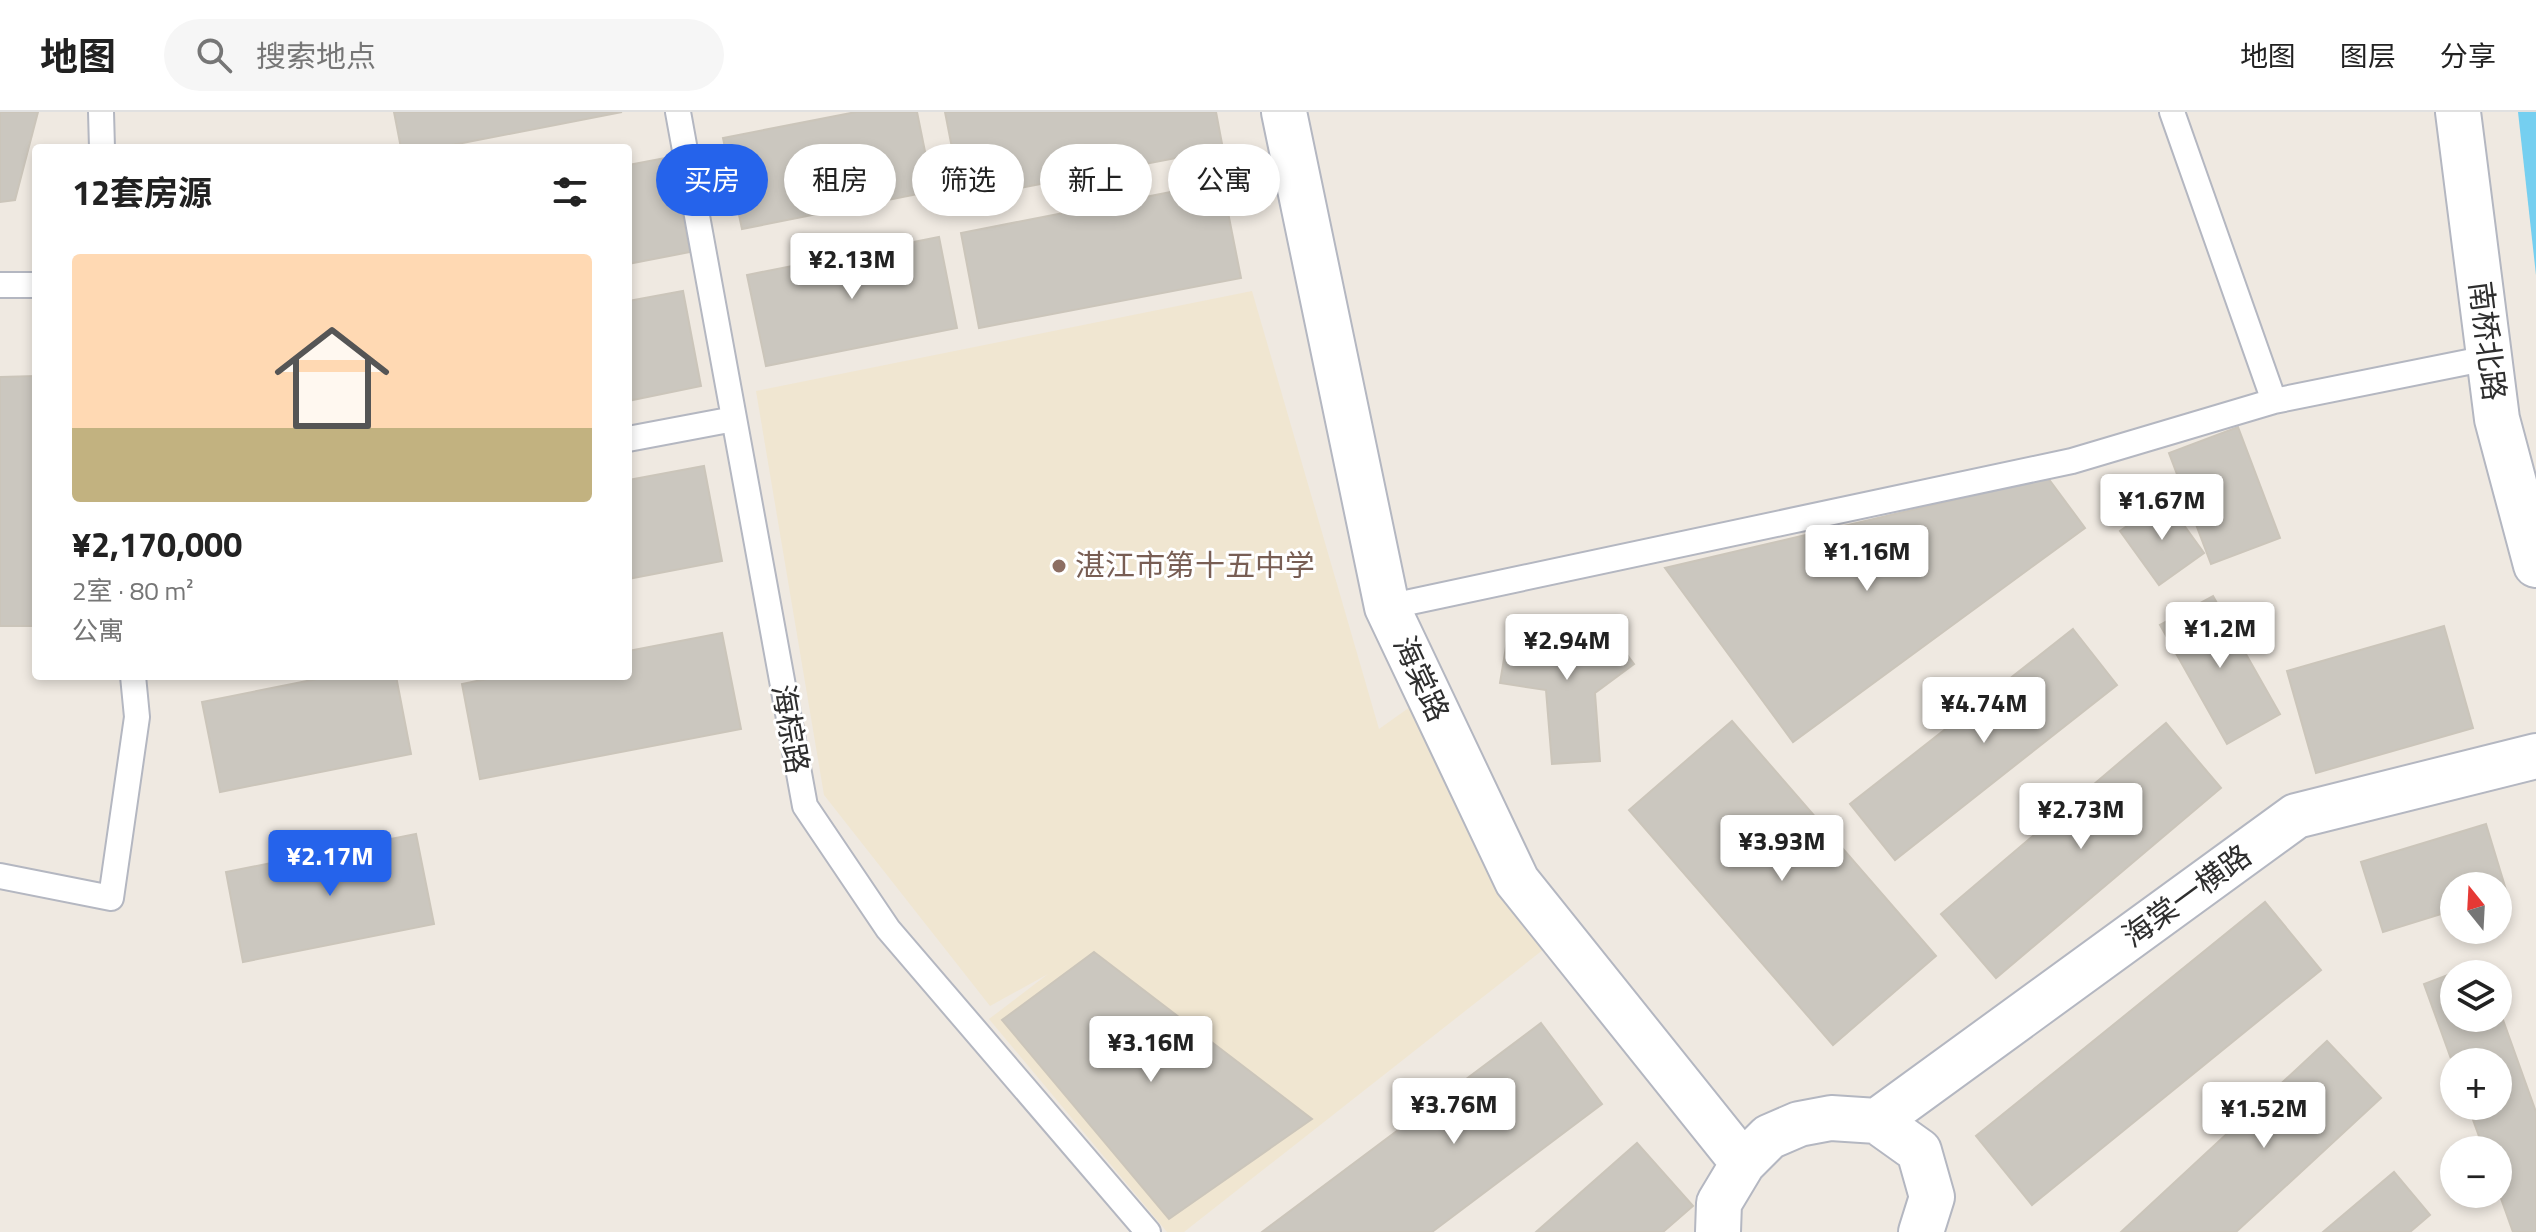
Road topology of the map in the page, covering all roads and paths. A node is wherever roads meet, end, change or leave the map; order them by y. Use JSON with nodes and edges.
{"nodes":[{"id":1,"x":101,"y":112,"type":"edge"},
{"id":2,"x":678,"y":112,"type":"edge"},
{"id":3,"x":1284,"y":112,"type":"edge"},
{"id":4,"x":2172,"y":112,"type":"edge"},
{"id":5,"x":2458,"y":112,"type":"edge"},
{"id":6,"x":102,"y":144,"type":"edge"},
{"id":7,"x":0,"y":285,"type":"edge"},
{"id":8,"x":32,"y":285,"type":"edge"},
{"id":9,"x":2488,"y":358,"type":"junction"},
{"id":10,"x":2274,"y":401,"type":"junction"},
{"id":11,"x":734,"y":419,"type":"junction"},
{"id":12,"x":632,"y":438,"type":"edge"},
{"id":13,"x":2536,"y":565,"type":"edge"},
{"id":14,"x":1387,"y":607,"type":"junction"},
{"id":15,"x":133,"y":680,"type":"edge"},
{"id":16,"x":2536,"y":756,"type":"edge"},
{"id":17,"x":0,"y":876,"type":"edge"},
{"id":18,"x":1877,"y":1121,"type":"junction"},
{"id":19,"x":1743,"y":1163,"type":"junction"},
{"id":20,"x":1148,"y":1232,"type":"edge"},
{"id":21,"x":1718,"y":1232,"type":"edge"},
{"id":22,"x":1921,"y":1232,"type":"edge"}],
"edges":[{"from":1,"to":6,"type":"lane"},
{"from":2,"to":11,"type":"lane","name":"海棕路"},
{"from":3,"to":14,"type":"street","name":"海棠路"},
{"from":4,"to":10,"type":"lane"},
{"from":5,"to":9,"type":"street","name":"南桥北路"},
{"from":7,"to":8,"type":"lane"},
{"from":9,"to":10,"type":"lane"},
{"from":9,"to":13,"type":"street","name":"南桥北路"},
{"from":10,"to":14,"type":"lane"},
{"from":11,"to":12,"type":"lane"},
{"from":11,"to":20,"type":"lane","name":"海棕路"},
{"from":14,"to":19,"type":"street","name":"海棠路"},
{"from":15,"to":17,"type":"lane"},
{"from":16,"to":18,"type":"street","name":"海棠一横路"},
{"from":18,"to":19,"type":"street"},
{"from":18,"to":22,"type":"street"},
{"from":19,"to":21,"type":"street"}]}
